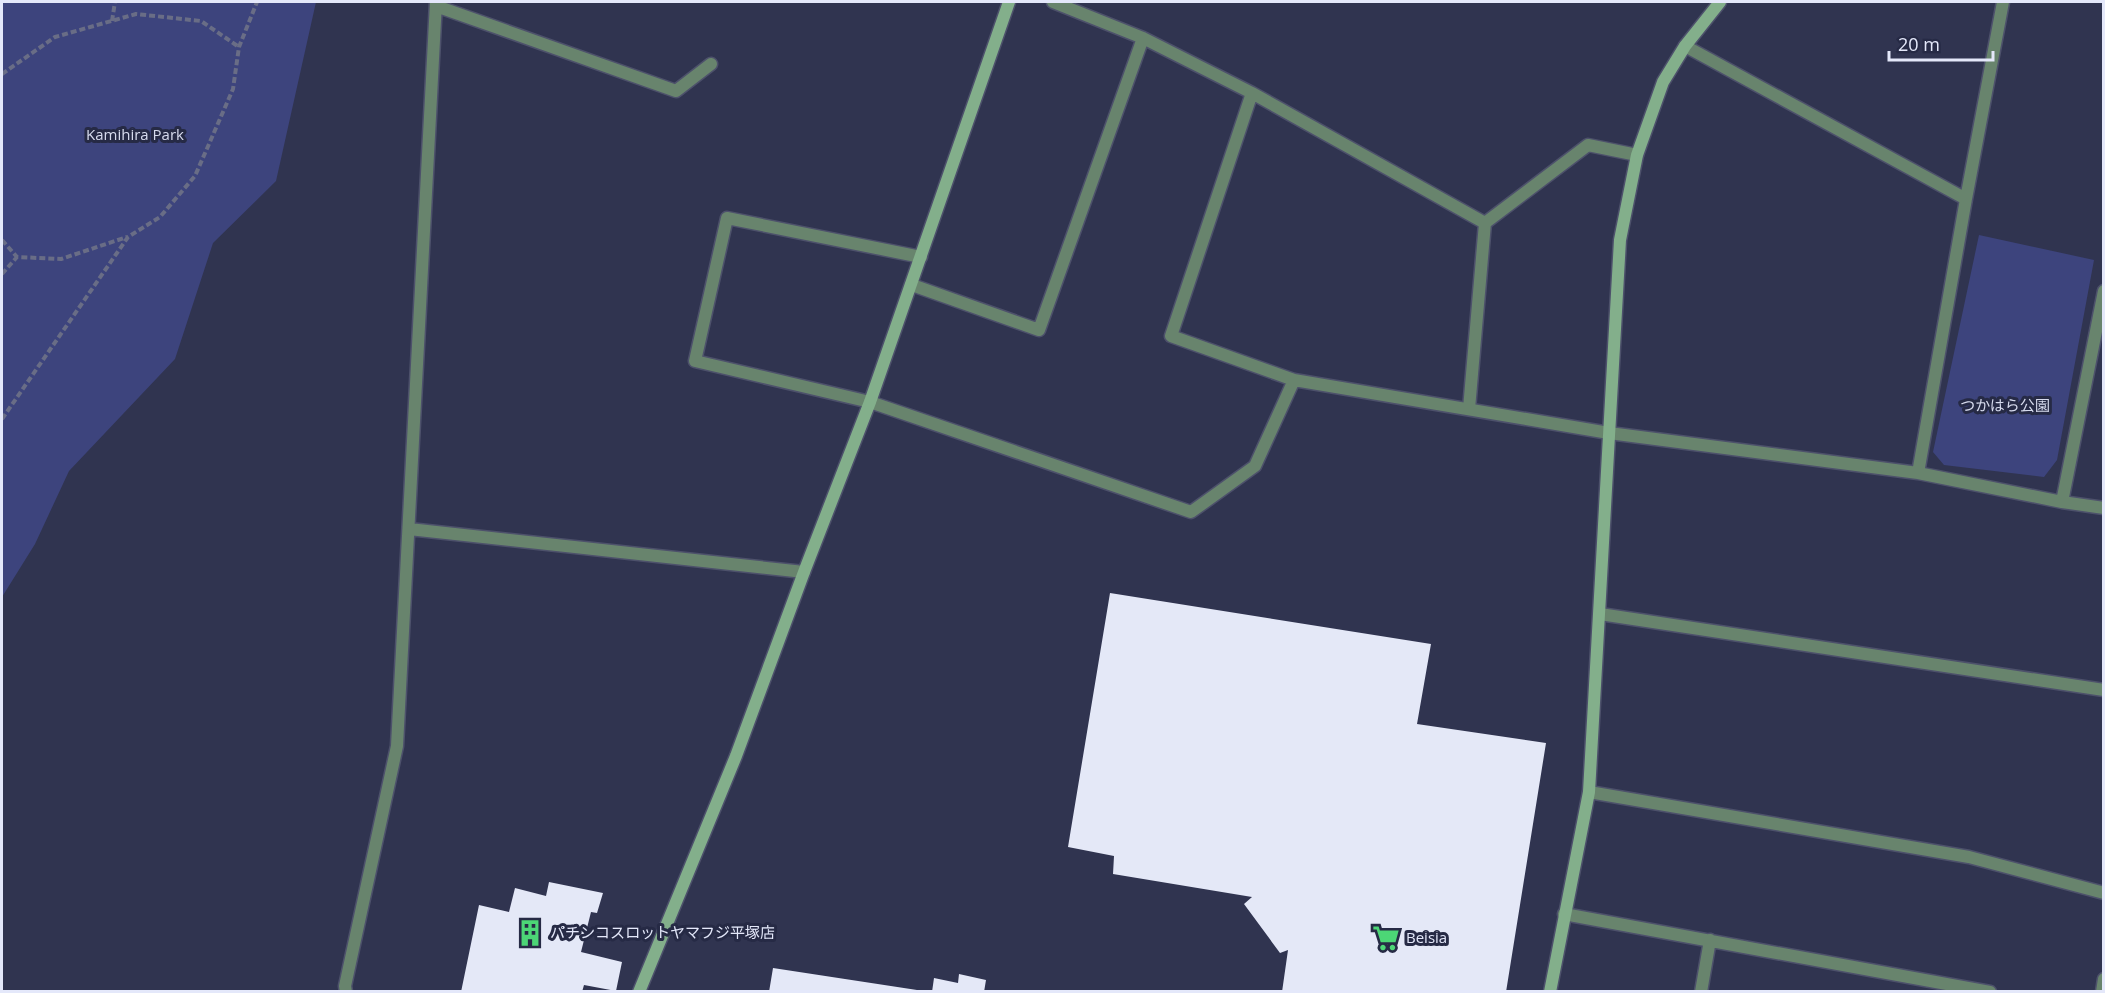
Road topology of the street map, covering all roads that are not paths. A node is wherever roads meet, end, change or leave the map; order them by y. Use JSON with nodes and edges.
{"nodes":[{"id":1,"x":1009,"y":2,"type":"edge"},
{"id":2,"x":1053,"y":2,"type":"edge"},
{"id":3,"x":1720,"y":2,"type":"edge"},
{"id":4,"x":2003,"y":2,"type":"edge"},
{"id":5,"x":436,"y":4,"type":"edge"},
{"id":6,"x":1143,"y":38,"type":"junction"},
{"id":7,"x":1685,"y":46,"type":"junction"},
{"id":8,"x":711,"y":64,"type":"dead end"},
{"id":9,"x":1252,"y":93,"type":"junction"},
{"id":10,"x":1636,"y":155,"type":"junction"},
{"id":11,"x":1966,"y":199,"type":"junction"},
{"id":12,"x":1485,"y":223,"type":"junction"},
{"id":13,"x":921,"y":257,"type":"junction"},
{"id":14,"x":912,"y":285,"type":"junction"},
{"id":15,"x":2103,"y":291,"type":"edge"},
{"id":16,"x":1294,"y":380,"type":"junction"},
{"id":17,"x":870,"y":402,"type":"junction"},
{"id":18,"x":1469,"y":409,"type":"junction"},
{"id":19,"x":1609,"y":433,"type":"junction"},
{"id":20,"x":1918,"y":473,"type":"junction"},
{"id":21,"x":2062,"y":502,"type":"junction"},
{"id":22,"x":2103,"y":508,"type":"edge"},
{"id":23,"x":409,"y":530,"type":"junction"},
{"id":24,"x":804,"y":572,"type":"junction"},
{"id":25,"x":1600,"y":614,"type":"junction"},
{"id":26,"x":2103,"y":690,"type":"edge"},
{"id":27,"x":1589,"y":792,"type":"junction"},
{"id":28,"x":2103,"y":893,"type":"edge"},
{"id":29,"x":1564,"y":914,"type":"junction"},
{"id":30,"x":1710,"y":940,"type":"junction"},
{"id":31,"x":2103,"y":980,"type":"edge"},
{"id":32,"x":346,"y":992,"type":"edge"},
{"id":33,"x":639,"y":992,"type":"edge"},
{"id":34,"x":1550,"y":992,"type":"edge"},
{"id":35,"x":1701,"y":992,"type":"edge"},
{"id":36,"x":1990,"y":992,"type":"edge"},
{"id":37,"x":2102,"y":992,"type":"edge"}],
"edges":[{"from":1,"to":13,"type":"street"},
{"from":2,"to":6,"type":"street"},
{"from":3,"to":7,"type":"street"},
{"from":4,"to":11,"type":"street"},
{"from":5,"to":8,"type":"street"},
{"from":5,"to":23,"type":"street"},
{"from":6,"to":9,"type":"street"},
{"from":6,"to":14,"type":"street"},
{"from":7,"to":10,"type":"street"},
{"from":7,"to":11,"type":"street"},
{"from":9,"to":12,"type":"street"},
{"from":9,"to":16,"type":"street"},
{"from":10,"to":12,"type":"street"},
{"from":10,"to":19,"type":"street"},
{"from":11,"to":20,"type":"street"},
{"from":12,"to":18,"type":"street"},
{"from":13,"to":14,"type":"street"},
{"from":13,"to":17,"type":"street"},
{"from":14,"to":17,"type":"street"},
{"from":15,"to":21,"type":"street"},
{"from":16,"to":17,"type":"street"},
{"from":16,"to":18,"type":"street"},
{"from":17,"to":24,"type":"street"},
{"from":18,"to":19,"type":"street"},
{"from":19,"to":20,"type":"street"},
{"from":19,"to":25,"type":"street"},
{"from":20,"to":21,"type":"street"},
{"from":21,"to":22,"type":"street"},
{"from":23,"to":24,"type":"street"},
{"from":23,"to":32,"type":"street"},
{"from":24,"to":33,"type":"street"},
{"from":25,"to":26,"type":"street"},
{"from":25,"to":27,"type":"street"},
{"from":27,"to":28,"type":"street"},
{"from":27,"to":29,"type":"street"},
{"from":29,"to":30,"type":"street"},
{"from":29,"to":34,"type":"street"},
{"from":30,"to":35,"type":"street"},
{"from":30,"to":36,"type":"street"},
{"from":31,"to":37,"type":"street"}]}
